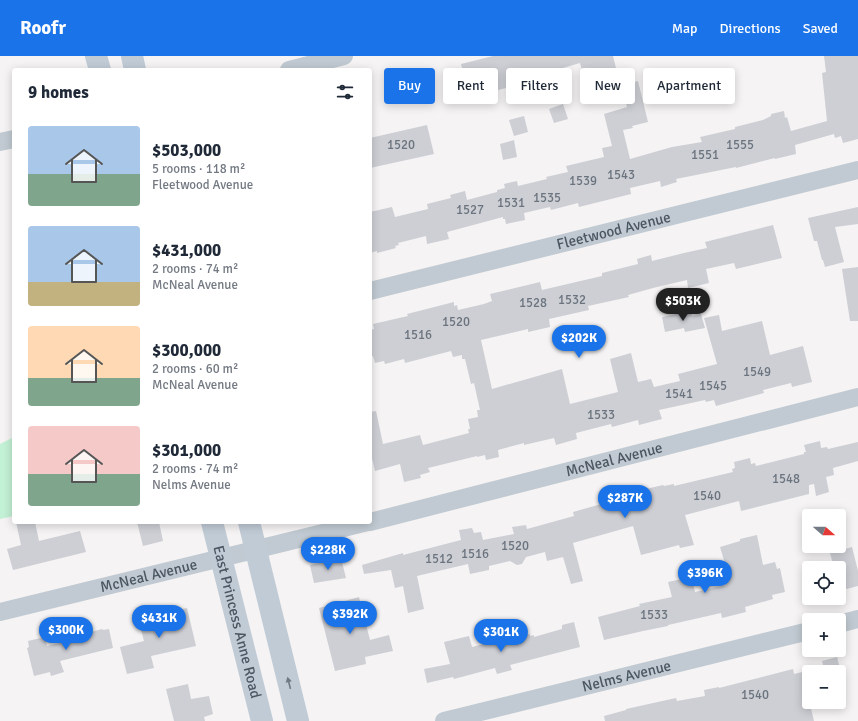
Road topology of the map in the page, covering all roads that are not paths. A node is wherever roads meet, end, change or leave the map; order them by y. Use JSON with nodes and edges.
{"nodes":[{"id":1,"x":96,"y":56,"type":"edge"},
{"id":2,"x":132,"y":56,"type":"edge"},
{"id":3,"x":344,"y":56,"type":"edge"},
{"id":4,"x":99,"y":68,"type":"edge"},
{"id":5,"x":135,"y":68,"type":"edge"},
{"id":6,"x":297,"y":68,"type":"edge"},
{"id":7,"x":12,"y":139,"type":"edge"},
{"id":8,"x":0,"y":142,"type":"edge"},
{"id":9,"x":858,"y":170,"type":"edge"},
{"id":10,"x":372,"y":292,"type":"edge"},
{"id":11,"x":858,"y":397,"type":"edge"},
{"id":12,"x":372,"y":521,"type":"edge"},
{"id":13,"x":212,"y":524,"type":"edge"},
{"id":14,"x":250,"y":524,"type":"edge"},
{"id":15,"x":361,"y":524,"type":"edge"},
{"id":16,"x":256,"y":550,"type":"junction"},
{"id":17,"x":221,"y":558,"type":"junction"},
{"id":18,"x":0,"y":612,"type":"edge"},
{"id":19,"x":858,"y":619,"type":"edge"},
{"id":20,"x":846,"y":622,"type":"edge"},
{"id":21,"x":802,"y":633,"type":"edge"},
{"id":22,"x":262,"y":721,"type":"edge"},
{"id":23,"x":298,"y":721,"type":"edge"},
{"id":24,"x":444,"y":721,"type":"edge"}],
"edges":[{"from":1,"to":4,"type":"main road"},
{"from":2,"to":5,"type":"main road"},
{"from":3,"to":6,"type":"street"},
{"from":7,"to":8,"type":"street"},
{"from":9,"to":10,"type":"street","name":"Fleetwood Avenue"},
{"from":11,"to":12,"type":"street","name":"McNeal Avenue"},
{"from":13,"to":17,"type":"main road","name":"East Princess Anne Road"},
{"from":14,"to":16,"type":"main road"},
{"from":15,"to":16,"type":"street","name":"McNeal Avenue"},
{"from":16,"to":17,"type":"street","name":"McNeal Avenue"},
{"from":23,"to":16,"type":"main road","one_way":true},
{"from":17,"to":18,"type":"street","name":"McNeal Avenue"},
{"from":17,"to":22,"type":"main road","name":"East Princess Anne Road"},
{"from":19,"to":20,"type":"street"},
{"from":21,"to":24,"type":"street","name":"Nelms Avenue"}]}
